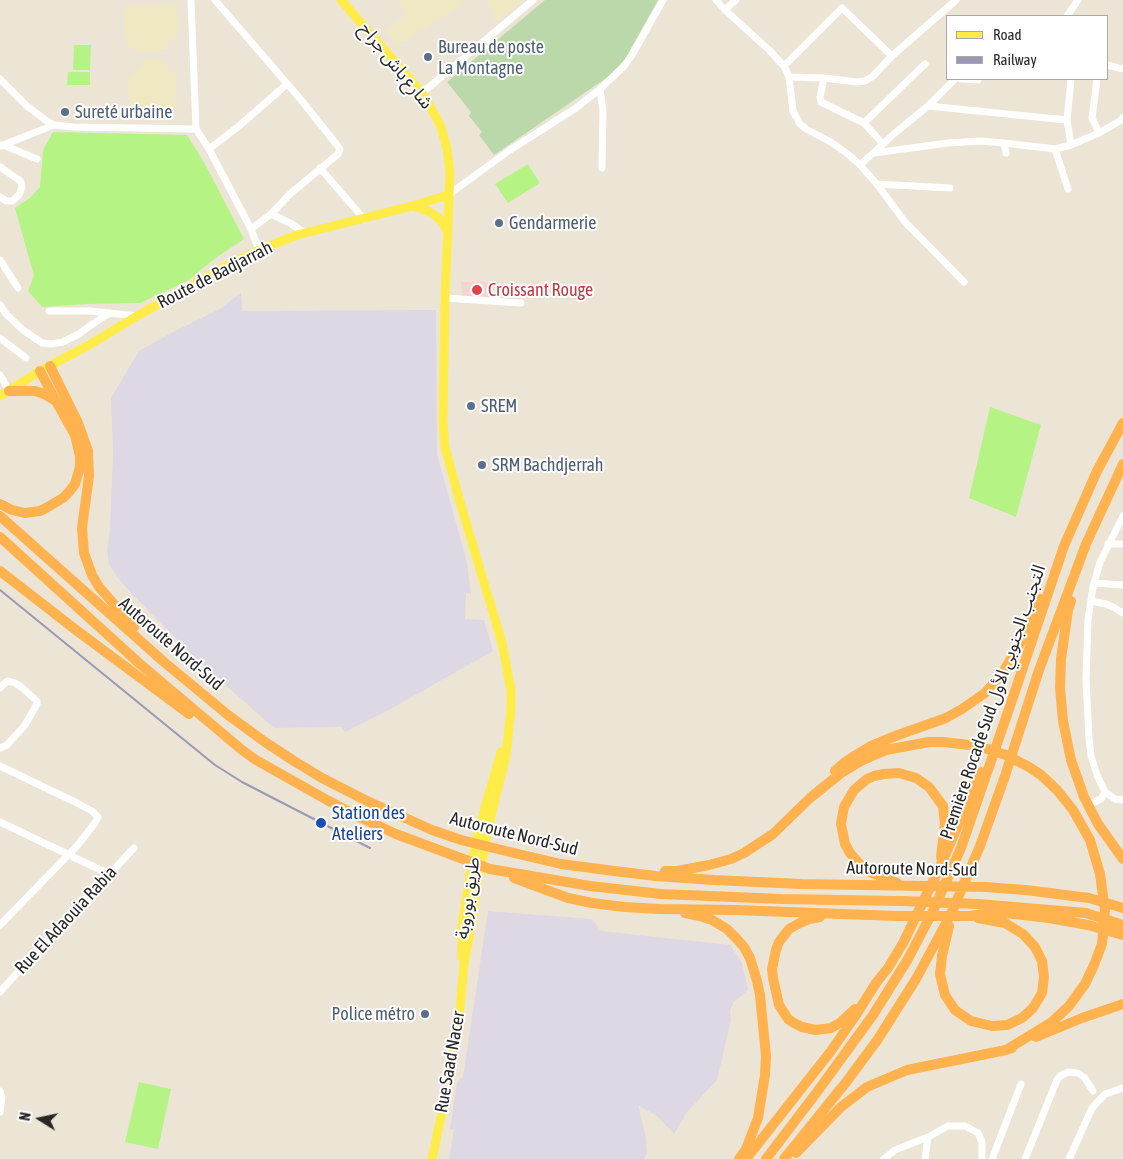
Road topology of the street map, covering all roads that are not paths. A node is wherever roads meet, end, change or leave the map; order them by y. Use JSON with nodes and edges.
{"nodes":[{"id":1,"x":191,"y":0,"type":"edge"},
{"id":2,"x":215,"y":0,"type":"edge"},
{"id":3,"x":341,"y":0,"type":"edge"},
{"id":4,"x":533,"y":0,"type":"edge"},
{"id":5,"x":663,"y":0,"type":"edge"},
{"id":6,"x":716,"y":0,"type":"edge"},
{"id":7,"x":736,"y":0,"type":"edge"},
{"id":8,"x":956,"y":0,"type":"edge"},
{"id":9,"x":1078,"y":0,"type":"edge"},
{"id":10,"x":725,"y":10,"type":"junction"},
{"id":11,"x":1068,"y":15,"type":"edge"},
{"id":12,"x":892,"y":56,"type":"junction"},
{"id":13,"x":925,"y":64,"type":"dead end"},
{"id":14,"x":1108,"y":65,"type":"edge"},
{"id":15,"x":784,"y":66,"type":"junction"},
{"id":16,"x":1123,"y":69,"type":"edge"},
{"id":17,"x":789,"y":77,"type":"junction"},
{"id":18,"x":824,"y":78,"type":"junction"},
{"id":19,"x":0,"y":79,"type":"edge"},
{"id":20,"x":954,"y":80,"type":"edge"},
{"id":21,"x":1071,"y":80,"type":"edge"},
{"id":22,"x":1097,"y":80,"type":"edge"},
{"id":23,"x":287,"y":84,"type":"junction"},
{"id":24,"x":600,"y":89,"type":"junction"},
{"id":25,"x":422,"y":93,"type":"junction"},
{"id":26,"x":928,"y":106,"type":"junction"},
{"id":27,"x":1123,"y":118,"type":"edge"},
{"id":28,"x":1067,"y":120,"type":"junction"},
{"id":29,"x":864,"y":123,"type":"junction"},
{"id":30,"x":54,"y":125,"type":"junction"},
{"id":31,"x":196,"y":129,"type":"junction"},
{"id":32,"x":1099,"y":133,"type":"junction"},
{"id":33,"x":1004,"y":142,"type":"junction"},
{"id":34,"x":883,"y":144,"type":"junction"},
{"id":35,"x":1071,"y":145,"type":"junction"},
{"id":36,"x":1,"y":146,"type":"edge"},
{"id":37,"x":209,"y":149,"type":"junction"},
{"id":38,"x":1055,"y":149,"type":"junction"},
{"id":39,"x":874,"y":153,"type":"junction"},
{"id":40,"x":1006,"y":153,"type":"dead end"},
{"id":41,"x":37,"y":159,"type":"dead end"},
{"id":42,"x":860,"y":165,"type":"junction"},
{"id":43,"x":0,"y":167,"type":"edge"},
{"id":44,"x":320,"y":168,"type":"junction"},
{"id":45,"x":602,"y":168,"type":"dead end"},
{"id":46,"x":877,"y":184,"type":"junction"},
{"id":47,"x":950,"y":188,"type":"dead end"},
{"id":48,"x":1068,"y":189,"type":"dead end"},
{"id":49,"x":448,"y":195,"type":"junction"},
{"id":50,"x":0,"y":197,"type":"edge"},
{"id":51,"x":412,"y":206,"type":"junction"},
{"id":52,"x":271,"y":214,"type":"junction"},
{"id":53,"x":364,"y":219,"type":"junction"},
{"id":54,"x":252,"y":229,"type":"junction"},
{"id":55,"x":447,"y":231,"type":"junction"},
{"id":56,"x":305,"y":233,"type":"junction"},
{"id":57,"x":259,"y":250,"type":"junction"},
{"id":58,"x":0,"y":260,"type":"edge"},
{"id":59,"x":964,"y":282,"type":"dead end"},
{"id":60,"x":18,"y":288,"type":"dead end"},
{"id":61,"x":445,"y":298,"type":"junction"},
{"id":62,"x":522,"y":303,"type":"dead end"},
{"id":63,"x":0,"y":305,"type":"edge"},
{"id":64,"x":49,"y":311,"type":"dead end"},
{"id":65,"x":110,"y":313,"type":"junction"},
{"id":66,"x":137,"y":316,"type":"junction"},
{"id":67,"x":0,"y":338,"type":"edge"},
{"id":68,"x":26,"y":358,"type":"dead end"},
{"id":69,"x":50,"y":366,"type":"junction"},
{"id":70,"x":40,"y":371,"type":"junction"},
{"id":71,"x":0,"y":375,"type":"edge"},
{"id":72,"x":4,"y":394,"type":"edge"},
{"id":73,"x":56,"y":401,"type":"junction"},
{"id":74,"x":1123,"y":423,"type":"edge"},
{"id":75,"x":1123,"y":464,"type":"edge"},
{"id":76,"x":0,"y":504,"type":"edge"},
{"id":77,"x":0,"y":516,"type":"edge"},
{"id":78,"x":1123,"y":516,"type":"edge"},
{"id":79,"x":0,"y":537,"type":"edge"},
{"id":80,"x":1086,"y":544,"type":"junction"},
{"id":81,"x":1108,"y":544,"type":"junction"},
{"id":82,"x":1123,"y":544,"type":"edge"},
{"id":83,"x":1064,"y":546,"type":"junction"},
{"id":84,"x":0,"y":571,"type":"edge"},
{"id":85,"x":1094,"y":583,"type":"junction"},
{"id":86,"x":1123,"y":585,"type":"edge"},
{"id":87,"x":1091,"y":602,"type":"junction"},
{"id":88,"x":1123,"y":614,"type":"edge"},
{"id":89,"x":164,"y":662,"type":"junction"},
{"id":90,"x":0,"y":688,"type":"edge"},
{"id":91,"x":1010,"y":709,"type":"junction"},
{"id":92,"x":0,"y":748,"type":"edge"},
{"id":93,"x":242,"y":750,"type":"junction"},
{"id":94,"x":0,"y":766,"type":"edge"},
{"id":95,"x":1105,"y":792,"type":"junction"},
{"id":96,"x":810,"y":798,"type":"junction"},
{"id":97,"x":1123,"y":800,"type":"edge"},
{"id":98,"x":1088,"y":805,"type":"junction"},
{"id":99,"x":0,"y":822,"type":"edge"},
{"id":100,"x":134,"y":848,"type":"dead end"},
{"id":101,"x":67,"y":854,"type":"junction"},
{"id":102,"x":1123,"y":859,"type":"edge"},
{"id":103,"x":490,"y":869,"type":"junction"},
{"id":104,"x":939,"y":869,"type":"junction"},
{"id":105,"x":622,"y":872,"type":"junction"},
{"id":106,"x":109,"y":874,"type":"junction"},
{"id":107,"x":905,"y":886,"type":"junction"},
{"id":108,"x":1120,"y":907,"type":"edge"},
{"id":109,"x":660,"y":909,"type":"junction"},
{"id":110,"x":868,"y":914,"type":"junction"},
{"id":111,"x":951,"y":914,"type":"junction"},
{"id":112,"x":970,"y":916,"type":"junction"},
{"id":113,"x":0,"y":924,"type":"edge"},
{"id":114,"x":1120,"y":929,"type":"edge"},
{"id":115,"x":464,"y":964,"type":"joint"},
{"id":116,"x":0,"y":992,"type":"edge"},
{"id":117,"x":868,"y":996,"type":"junction"},
{"id":118,"x":1123,"y":1004,"type":"edge"},
{"id":119,"x":1006,"y":1050,"type":"junction"},
{"id":120,"x":1020,"y":1084,"type":"dead end"},
{"id":121,"x":1123,"y":1088,"type":"edge"},
{"id":122,"x":0,"y":1091,"type":"edge"},
{"id":123,"x":1093,"y":1091,"type":"dead end"},
{"id":124,"x":0,"y":1112,"type":"edge"},
{"id":125,"x":928,"y":1137,"type":"junction"},
{"id":126,"x":432,"y":1159,"type":"edge"},
{"id":127,"x":739,"y":1159,"type":"edge"},
{"id":128,"x":746,"y":1159,"type":"edge"},
{"id":129,"x":766,"y":1159,"type":"edge"},
{"id":130,"x":784,"y":1159,"type":"edge"},
{"id":131,"x":790,"y":1159,"type":"edge"},
{"id":132,"x":884,"y":1159,"type":"edge"},
{"id":133,"x":925,"y":1159,"type":"edge"},
{"id":134,"x":982,"y":1159,"type":"edge"},
{"id":135,"x":992,"y":1159,"type":"edge"},
{"id":136,"x":1024,"y":1159,"type":"edge"},
{"id":137,"x":1069,"y":1159,"type":"edge"}],
"edges":[{"from":1,"to":31,"type":"street"},
{"from":2,"to":23,"type":"street"},
{"from":3,"to":25,"type":"main road","name":"شارع باش جراح"},
{"from":4,"to":25,"type":"street"},
{"from":5,"to":24,"type":"street"},
{"from":6,"to":10,"type":"street"},
{"from":7,"to":10,"type":"street"},
{"from":8,"to":12,"type":"street"},
{"from":9,"to":11,"type":"street"},
{"from":10,"to":15,"type":"street"},
{"from":12,"to":15,"type":"street"},
{"from":12,"to":18,"type":"street"},
{"from":13,"to":29,"type":"street"},
{"from":14,"to":16,"type":"street"},
{"from":15,"to":17,"type":"street"},
{"from":17,"to":18,"type":"street"},
{"from":17,"to":42,"type":"street"},
{"from":18,"to":29,"type":"street"},
{"from":19,"to":30,"type":"street"},
{"from":20,"to":26,"type":"street"},
{"from":21,"to":28,"type":"street"},
{"from":22,"to":32,"type":"street"},
{"from":23,"to":37,"type":"street"},
{"from":23,"to":44,"type":"street"},
{"from":24,"to":45,"type":"street"},
{"from":24,"to":49,"type":"street"},
{"from":25,"to":49,"type":"main road","name":"شارع باش جراح"},
{"from":26,"to":28,"type":"street"},
{"from":26,"to":34,"type":"street"},
{"from":27,"to":32,"type":"street"},
{"from":28,"to":35,"type":"street"},
{"from":29,"to":34,"type":"street"},
{"from":30,"to":31,"type":"street"},
{"from":30,"to":36,"type":"street"},
{"from":31,"to":37,"type":"street"},
{"from":32,"to":35,"type":"street"},
{"from":33,"to":38,"type":"street"},
{"from":33,"to":39,"type":"street"},
{"from":33,"to":40,"type":"street"},
{"from":34,"to":39,"type":"street"},
{"from":35,"to":38,"type":"street"},
{"from":36,"to":41,"type":"street"},
{"from":37,"to":54,"type":"street"},
{"from":38,"to":48,"type":"street"},
{"from":39,"to":42,"type":"street"},
{"from":42,"to":46,"type":"street"},
{"from":43,"to":50,"type":"street"},
{"from":44,"to":52,"type":"street"},
{"from":44,"to":53,"type":"street"},
{"from":46,"to":47,"type":"street"},
{"from":46,"to":59,"type":"street"},
{"from":49,"to":51,"type":"main road","name":"Route de Badjarrah"},
{"from":49,"to":55,"type":"main road","name":"شارع باش جراح"},
{"from":51,"to":53,"type":"main road","name":"Route de Badjarrah"},
{"from":51,"to":55,"type":"main road"},
{"from":52,"to":54,"type":"street"},
{"from":52,"to":56,"type":"street"},
{"from":53,"to":56,"type":"main road","name":"Route de Badjarrah"},
{"from":54,"to":57,"type":"street"},
{"from":55,"to":61,"type":"main road","name":"شارع باش جراح"},
{"from":56,"to":57,"type":"main road","name":"Route de Badjarrah"},
{"from":57,"to":66,"type":"main road","name":"Route de Badjarrah"},
{"from":58,"to":60,"type":"street"},
{"from":61,"to":62,"type":"street"},
{"from":61,"to":115,"type":"main road","name":"طريق بوروبة"},
{"from":63,"to":65,"type":"street"},
{"from":64,"to":65,"type":"street"},
{"from":65,"to":66,"type":"street"},
{"from":66,"to":69,"type":"main road","name":"Route de Badjarrah"},
{"from":67,"to":68,"type":"street"},
{"from":69,"to":70,"type":"main road","name":"Route de Badjarrah"},
{"from":69,"to":89,"type":"highway"},
{"from":70,"to":72,"type":"main road","name":"Route de Badjarrah"},
{"from":70,"to":73,"type":"highway"},
{"from":71,"to":72,"type":"street"},
{"from":72,"to":73,"type":"highway"},
{"from":73,"to":76,"type":"highway"},
{"from":74,"to":83,"type":"highway","name":"Première Rocade Sud التجنب الجنوبي الأول"},
{"from":75,"to":80,"type":"highway","name":"Première Rocade Sud التجنب الجنوبي الأول"},
{"from":77,"to":89,"type":"highway","name":"Autoroute Nord-Sud"},
{"from":78,"to":81,"type":"street"},
{"from":79,"to":93,"type":"highway","name":"Autoroute Nord-Sud"},
{"from":80,"to":98,"type":"highway"},
{"from":80,"to":111,"type":"highway","name":"Première Rocade Sud التجنب الجنوبي الأول"},
{"from":81,"to":82,"type":"street"},
{"from":81,"to":85,"type":"street"},
{"from":83,"to":91,"type":"highway","name":"Première Rocade Sud التجنب الجنوبي الأول"},
{"from":83,"to":96,"type":"highway"},
{"from":84,"to":93,"type":"highway"},
{"from":85,"to":86,"type":"street"},
{"from":85,"to":87,"type":"street"},
{"from":87,"to":88,"type":"street"},
{"from":87,"to":95,"type":"street"},
{"from":89,"to":105,"type":"highway","name":"Autoroute Nord-Sud"},
{"from":90,"to":92,"type":"street"},
{"from":91,"to":104,"type":"highway"},
{"from":91,"to":129,"type":"highway","name":"Première Rocade Sud التجنب الجنوبي الأول"},
{"from":93,"to":103,"type":"highway","name":"Autoroute Nord-Sud"},
{"from":94,"to":101,"type":"street"},
{"from":95,"to":97,"type":"street"},
{"from":95,"to":98,"type":"street"},
{"from":96,"to":105,"type":"highway"},
{"from":96,"to":119,"type":"highway"},
{"from":98,"to":102,"type":"highway"},
{"from":99,"to":101,"type":"street"},
{"from":100,"to":106,"type":"street","name":"Rue El Adaouia Rabia"},
{"from":101,"to":106,"type":"street"},
{"from":101,"to":113,"type":"street"},
{"from":103,"to":109,"type":"highway"},
{"from":103,"to":114,"type":"highway","name":"Autoroute Nord-Sud"},
{"from":104,"to":107,"type":"highway"},
{"from":104,"to":117,"type":"highway"},
{"from":105,"to":107,"type":"highway","name":"Autoroute Nord-Sud"},
{"from":106,"to":116,"type":"street","name":"Rue El Adaouia Rabia"},
{"from":107,"to":108,"type":"highway","name":"Autoroute Nord-Sud"},
{"from":109,"to":110,"type":"highway"},
{"from":109,"to":127,"type":"highway"},
{"from":110,"to":112,"type":"highway"},
{"from":110,"to":117,"type":"highway"},
{"from":111,"to":112,"type":"highway"},
{"from":111,"to":130,"type":"highway","name":"Première Rocade Sud التجنب الجنوبي الأول"},
{"from":112,"to":114,"type":"highway"},
{"from":115,"to":126,"type":"main road","name":"Rue Saad Nacer"},
{"from":117,"to":128,"type":"highway"},
{"from":118,"to":119,"type":"highway"},
{"from":119,"to":131,"type":"highway"},
{"from":120,"to":135,"type":"street"},
{"from":121,"to":137,"type":"street"},
{"from":122,"to":124,"type":"street"},
{"from":123,"to":136,"type":"street"},
{"from":125,"to":132,"type":"street"},
{"from":125,"to":133,"type":"street"},
{"from":125,"to":134,"type":"street"}]}
